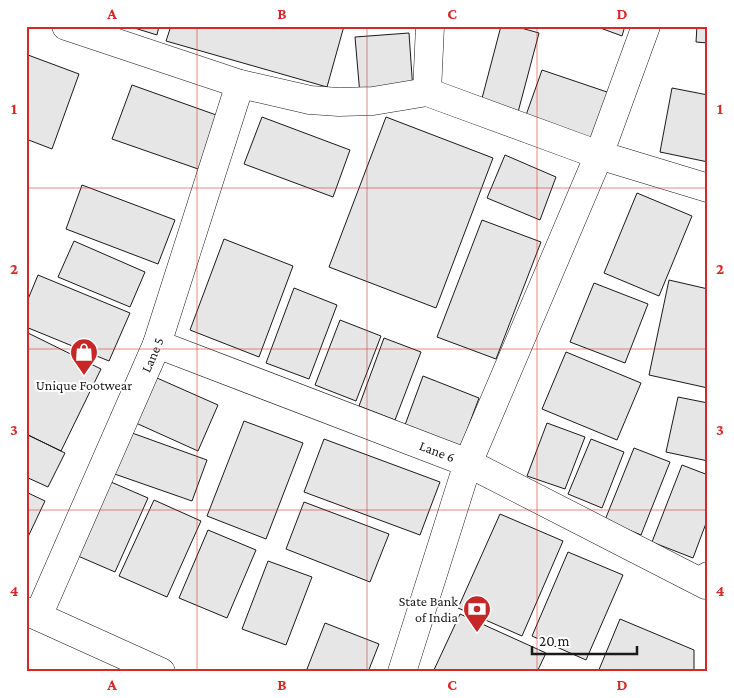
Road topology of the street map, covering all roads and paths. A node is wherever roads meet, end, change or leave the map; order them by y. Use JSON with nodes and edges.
{"nodes":[{"id":1,"x":66,"y":26,"type":"edge"},
{"id":2,"x":430,"y":26,"type":"edge"},
{"id":3,"x":646,"y":26,"type":"edge"},
{"id":4,"x":240,"y":84,"type":"junction"},
{"id":5,"x":427,"y":92,"type":"junction"},
{"id":6,"x":599,"y":155,"type":"junction"},
{"id":7,"x":708,"y":188,"type":"edge"},
{"id":8,"x":157,"y":344,"type":"junction"},
{"id":9,"x":468,"y":463,"type":"junction"},
{"id":10,"x":707,"y":580,"type":"edge"},
{"id":11,"x":32,"y":614,"type":"edge"},
{"id":12,"x":161,"y":672,"type":"edge"},
{"id":13,"x":402,"y":672,"type":"edge"}],
"edges":[{"from":1,"to":4,"type":"street"},
{"from":2,"to":5,"type":"street"},
{"from":3,"to":6,"type":"street"},
{"from":4,"to":5,"type":"street"},
{"from":4,"to":8,"type":"street","name":"Lane 5"},
{"from":5,"to":6,"type":"street"},
{"from":6,"to":7,"type":"street"},
{"from":6,"to":9,"type":"street"},
{"from":8,"to":9,"type":"street","name":"Lane 6"},
{"from":8,"to":11,"type":"street","name":"Lane 5"},
{"from":9,"to":10,"type":"street","name":"Lane 6"},
{"from":9,"to":13,"type":"street"},
{"from":11,"to":12,"type":"street"}]}
